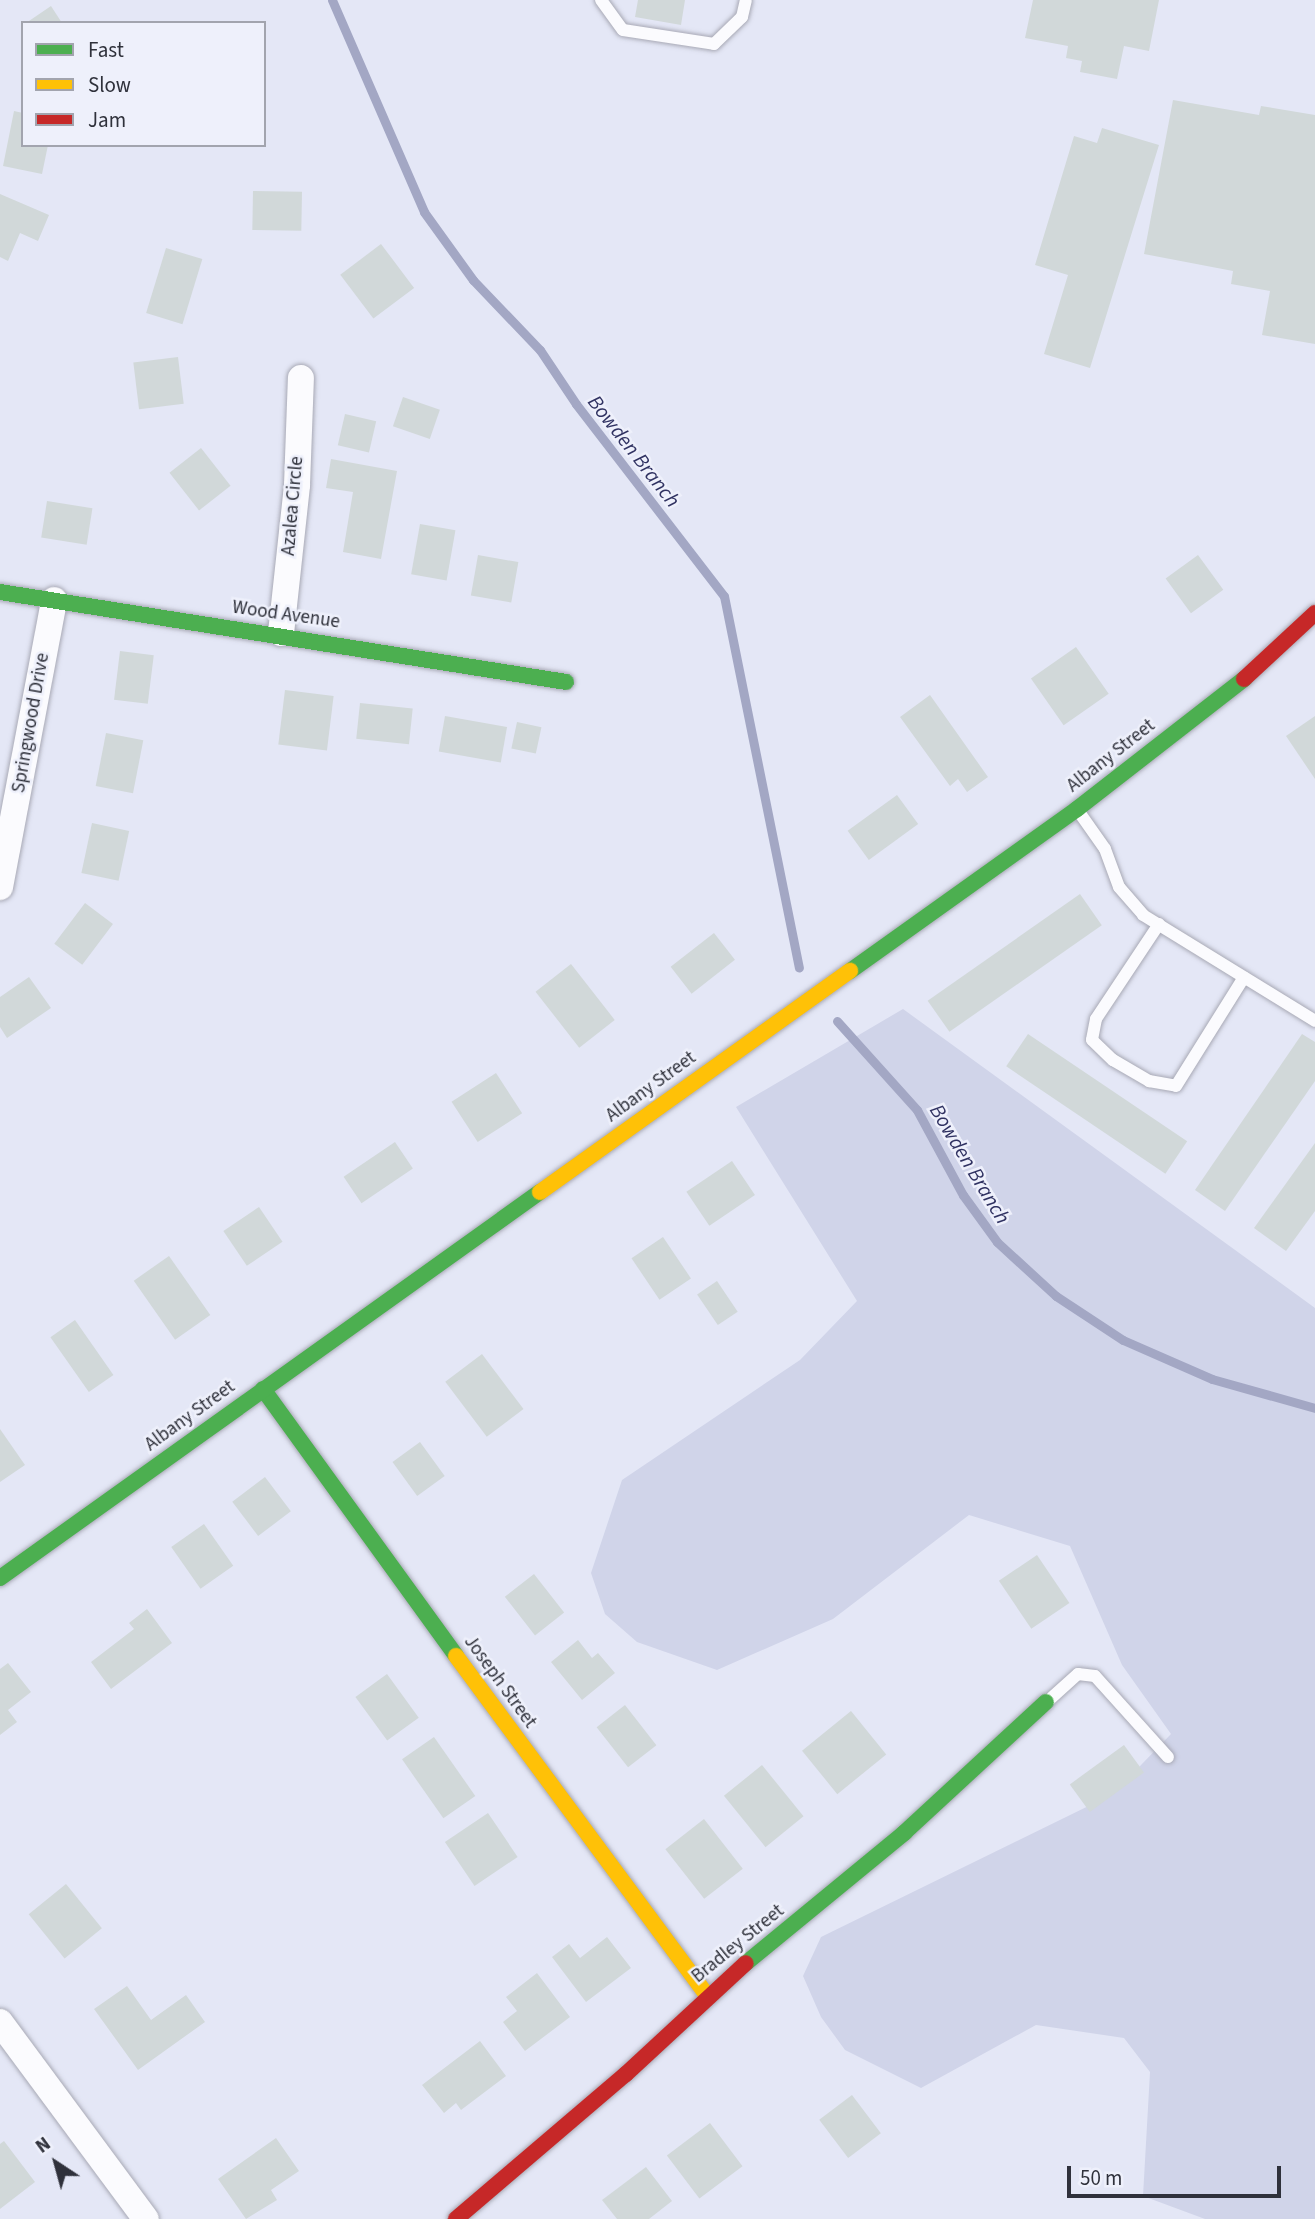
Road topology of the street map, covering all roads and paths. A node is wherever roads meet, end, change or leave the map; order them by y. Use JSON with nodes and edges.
{"nodes":[{"id":1,"x":601,"y":0,"type":"edge"},
{"id":2,"x":746,"y":0,"type":"edge"},
{"id":3,"x":302,"y":378,"type":"dead end"},
{"id":4,"x":0,"y":592,"type":"edge"},
{"id":5,"x":54,"y":600,"type":"junction"},
{"id":6,"x":1315,"y":613,"type":"edge"},
{"id":7,"x":281,"y":633,"type":"junction"},
{"id":8,"x":566,"y":682,"type":"dead end"},
{"id":9,"x":1077,"y":809,"type":"junction"},
{"id":10,"x":0,"y":887,"type":"edge"},
{"id":11,"x":1159,"y":924,"type":"junction"},
{"id":12,"x":1244,"y":977,"type":"junction"},
{"id":13,"x":1315,"y":1021,"type":"edge"},
{"id":14,"x":263,"y":1389,"type":"junction"},
{"id":15,"x":0,"y":1578,"type":"edge"},
{"id":16,"x":1046,"y":1702,"type":"joint"},
{"id":17,"x":1168,"y":1757,"type":"dead end"},
{"id":18,"x":707,"y":1996,"type":"junction"},
{"id":19,"x":0,"y":2022,"type":"edge"},
{"id":20,"x":146,"y":2219,"type":"edge"},
{"id":21,"x":456,"y":2219,"type":"edge"}],
"edges":[{"from":1,"to":2,"type":"lane"},
{"from":3,"to":7,"type":"street","name":"Azalea Circle"},
{"from":4,"to":5,"type":"street","name":"Wood Avenue"},
{"from":5,"to":7,"type":"street","name":"Wood Avenue"},
{"from":5,"to":10,"type":"street","name":"Springwood Drive"},
{"from":6,"to":9,"type":"street","name":"Albany Street"},
{"from":7,"to":8,"type":"street","name":"Wood Avenue"},
{"from":9,"to":11,"type":"lane"},
{"from":9,"to":14,"type":"street","name":"Albany Street"},
{"from":11,"to":12,"type":"lane"},
{"from":11,"to":12,"type":"lane"},
{"from":12,"to":13,"type":"lane"},
{"from":14,"to":15,"type":"street","name":"Albany Street"},
{"from":14,"to":18,"type":"street","name":"Joseph Street"},
{"from":16,"to":17,"type":"lane"},
{"from":16,"to":18,"type":"street","name":"Bradley Street"},
{"from":18,"to":21,"type":"street","name":"Bradley Street"},
{"from":19,"to":20,"type":"street"}]}
